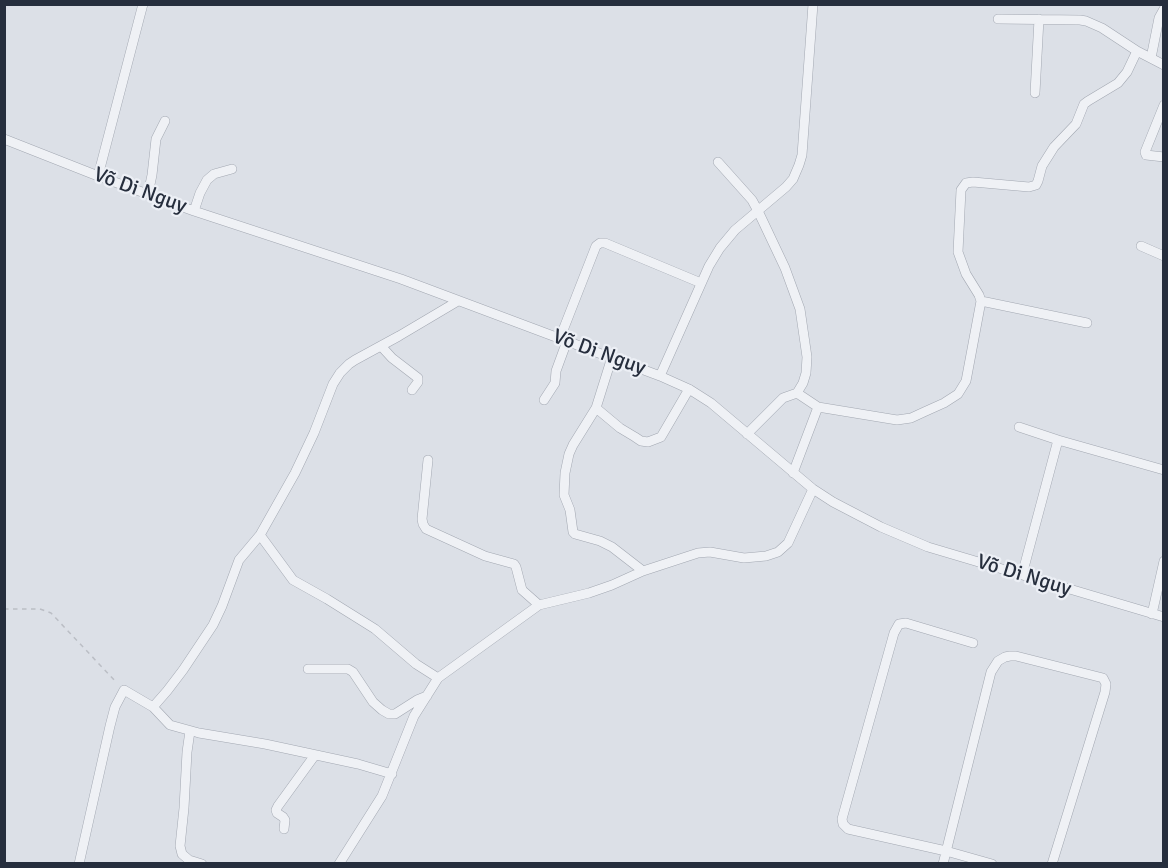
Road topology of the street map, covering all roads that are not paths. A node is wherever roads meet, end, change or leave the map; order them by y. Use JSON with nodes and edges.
{"nodes":[{"id":1,"x":143,"y":4,"type":"edge"},
{"id":2,"x":813,"y":4,"type":"edge"},
{"id":3,"x":1164,"y":9,"type":"edge"},
{"id":4,"x":998,"y":19,"type":"dead end"},
{"id":5,"x":1039,"y":19,"type":"junction"},
{"id":6,"x":1137,"y":51,"type":"junction"},
{"id":7,"x":1151,"y":58,"type":"junction"},
{"id":8,"x":1164,"y":65,"type":"edge"},
{"id":9,"x":1035,"y":93,"type":"dead end"},
{"id":10,"x":1164,"y":105,"type":"edge"},
{"id":11,"x":165,"y":122,"type":"dead end"},
{"id":12,"x":4,"y":139,"type":"edge"},
{"id":13,"x":1164,"y":157,"type":"edge"},
{"id":14,"x":718,"y":162,"type":"dead end"},
{"id":15,"x":232,"y":169,"type":"dead end"},
{"id":16,"x":98,"y":176,"type":"junction"},
{"id":17,"x":148,"y":194,"type":"junction"},
{"id":18,"x":194,"y":211,"type":"junction"},
{"id":19,"x":759,"y":211,"type":"junction"},
{"id":20,"x":1141,"y":246,"type":"dead end"},
{"id":21,"x":1164,"y":256,"type":"edge"},
{"id":22,"x":701,"y":284,"type":"junction"},
{"id":23,"x":458,"y":301,"type":"junction"},
{"id":24,"x":981,"y":301,"type":"junction"},
{"id":25,"x":1087,"y":323,"type":"dead end"},
{"id":26,"x":564,"y":340,"type":"junction"},
{"id":27,"x":381,"y":346,"type":"junction"},
{"id":28,"x":612,"y":357,"type":"junction"},
{"id":29,"x":660,"y":376,"type":"junction"},
{"id":30,"x":689,"y":389,"type":"junction"},
{"id":31,"x":412,"y":390,"type":"dead end"},
{"id":32,"x":797,"y":393,"type":"junction"},
{"id":33,"x":544,"y":400,"type":"dead end"},
{"id":34,"x":818,"y":407,"type":"junction"},
{"id":35,"x":596,"y":408,"type":"junction"},
{"id":36,"x":1019,"y":427,"type":"dead end"},
{"id":37,"x":747,"y":434,"type":"junction"},
{"id":38,"x":1058,"y":440,"type":"junction"},
{"id":39,"x":428,"y":460,"type":"dead end"},
{"id":40,"x":1164,"y":470,"type":"edge"},
{"id":41,"x":793,"y":473,"type":"junction"},
{"id":42,"x":813,"y":489,"type":"junction"},
{"id":43,"x":260,"y":535,"type":"junction"},
{"id":44,"x":1164,"y":561,"type":"edge"},
{"id":45,"x":644,"y":571,"type":"junction"},
{"id":46,"x":1022,"y":575,"type":"junction"},
{"id":47,"x":539,"y":605,"type":"junction"},
{"id":48,"x":1152,"y":614,"type":"junction"},
{"id":49,"x":1164,"y":617,"type":"edge"},
{"id":50,"x":973,"y":643,"type":"dead end"},
{"id":51,"x":308,"y":669,"type":"dead end"},
{"id":52,"x":438,"y":678,"type":"junction"},
{"id":53,"x":426,"y":696,"type":"junction"},
{"id":54,"x":153,"y":706,"type":"junction"},
{"id":55,"x":190,"y":730,"type":"junction"},
{"id":56,"x":315,"y":755,"type":"junction"},
{"id":57,"x":392,"y":774,"type":"junction"},
{"id":58,"x":284,"y":829,"type":"dead end"},
{"id":59,"x":946,"y":851,"type":"junction"},
{"id":60,"x":79,"y":864,"type":"edge"},
{"id":61,"x":202,"y":864,"type":"edge"},
{"id":62,"x":339,"y":864,"type":"edge"},
{"id":63,"x":943,"y":864,"type":"edge"},
{"id":64,"x":992,"y":864,"type":"edge"},
{"id":65,"x":1052,"y":864,"type":"edge"}],
"edges":[{"from":1,"to":16,"type":"street"},
{"from":2,"to":19,"type":"street"},
{"from":3,"to":7,"type":"street"},
{"from":4,"to":5,"type":"street"},
{"from":5,"to":6,"type":"street"},
{"from":5,"to":9,"type":"street"},
{"from":6,"to":7,"type":"street"},
{"from":6,"to":24,"type":"street"},
{"from":7,"to":8,"type":"street"},
{"from":10,"to":13,"type":"street"},
{"from":11,"to":17,"type":"street"},
{"from":12,"to":16,"type":"street","name":"Võ Di Nguy"},
{"from":14,"to":19,"type":"street"},
{"from":15,"to":18,"type":"street"},
{"from":16,"to":17,"type":"street","name":"Võ Di Nguy"},
{"from":17,"to":18,"type":"street","name":"Võ Di Nguy"},
{"from":18,"to":23,"type":"street","name":"Võ Di Nguy"},
{"from":19,"to":22,"type":"street"},
{"from":19,"to":32,"type":"street"},
{"from":20,"to":21,"type":"street"},
{"from":22,"to":26,"type":"street"},
{"from":22,"to":29,"type":"street"},
{"from":23,"to":26,"type":"street","name":"Võ Di Nguy"},
{"from":23,"to":27,"type":"street"},
{"from":24,"to":25,"type":"street"},
{"from":24,"to":34,"type":"street"},
{"from":26,"to":28,"type":"street","name":"Võ Di Nguy"},
{"from":26,"to":33,"type":"street"},
{"from":27,"to":31,"type":"street"},
{"from":27,"to":43,"type":"street"},
{"from":28,"to":29,"type":"street","name":"Võ Di Nguy"},
{"from":28,"to":35,"type":"street"},
{"from":29,"to":30,"type":"street","name":"Võ Di Nguy"},
{"from":30,"to":35,"type":"street"},
{"from":30,"to":37,"type":"street","name":"Võ Di Nguy"},
{"from":32,"to":34,"type":"street"},
{"from":32,"to":37,"type":"street"},
{"from":34,"to":41,"type":"street"},
{"from":35,"to":45,"type":"street"},
{"from":36,"to":38,"type":"street"},
{"from":37,"to":41,"type":"street","name":"Võ Di Nguy"},
{"from":38,"to":40,"type":"street"},
{"from":38,"to":46,"type":"street"},
{"from":39,"to":47,"type":"street"},
{"from":41,"to":42,"type":"street","name":"Võ Di Nguy"},
{"from":42,"to":45,"type":"street"},
{"from":42,"to":46,"type":"street","name":"Võ Di Nguy"},
{"from":43,"to":52,"type":"street"},
{"from":43,"to":54,"type":"street"},
{"from":44,"to":48,"type":"street"},
{"from":45,"to":47,"type":"street"},
{"from":46,"to":48,"type":"street","name":"Võ Di Nguy"},
{"from":47,"to":52,"type":"street"},
{"from":48,"to":49,"type":"street","name":"Võ Di Nguy"},
{"from":50,"to":59,"type":"street"},
{"from":51,"to":53,"type":"street"},
{"from":52,"to":53,"type":"street"},
{"from":53,"to":57,"type":"street"},
{"from":54,"to":55,"type":"street"},
{"from":54,"to":60,"type":"street"},
{"from":55,"to":56,"type":"street"},
{"from":55,"to":61,"type":"street"},
{"from":56,"to":57,"type":"street"},
{"from":56,"to":58,"type":"street"},
{"from":57,"to":62,"type":"street"},
{"from":59,"to":63,"type":"street"},
{"from":59,"to":64,"type":"street"},
{"from":59,"to":65,"type":"street"}]}
